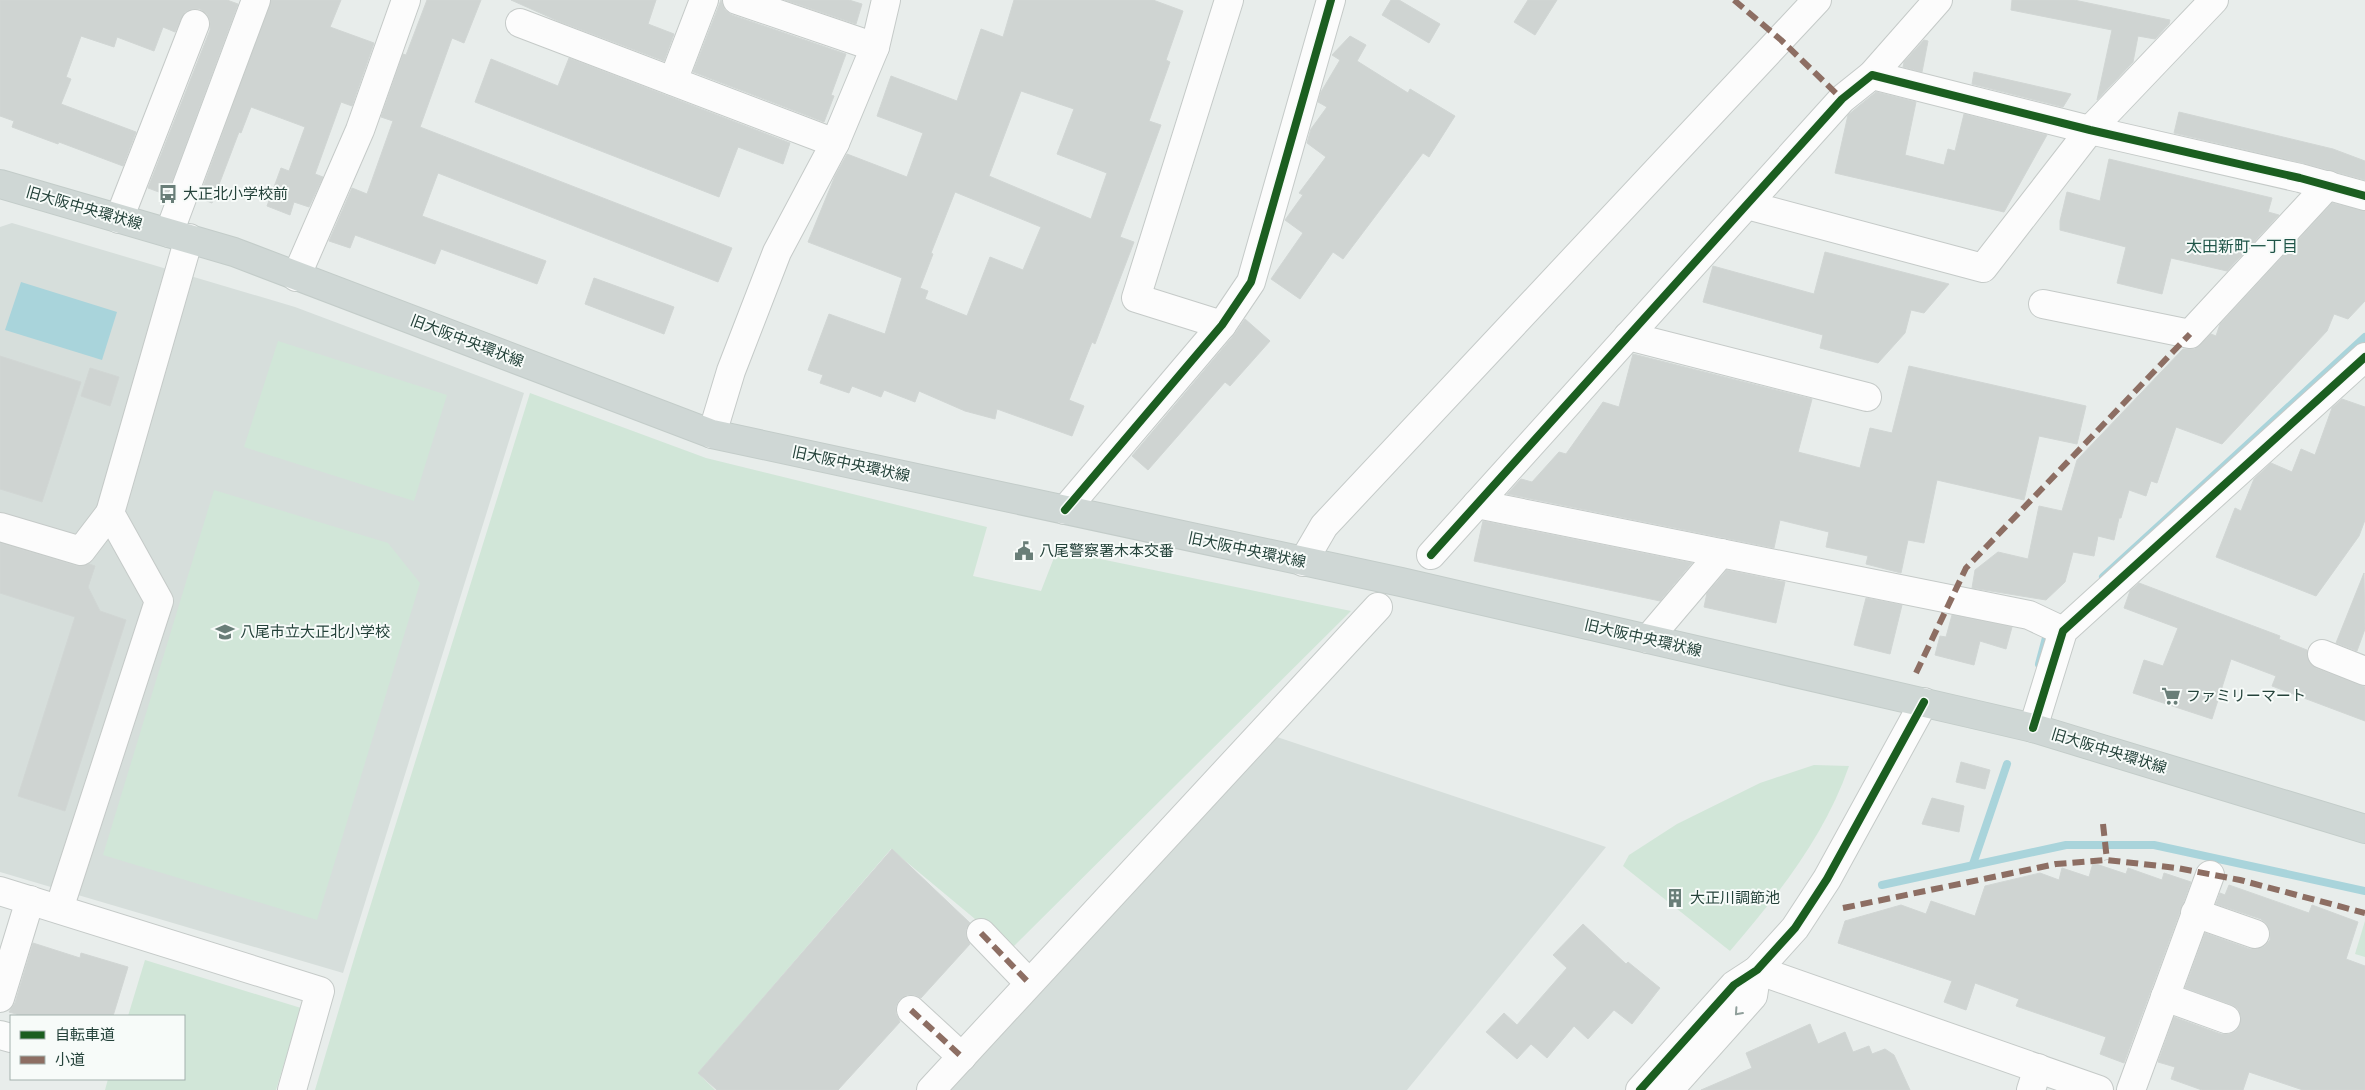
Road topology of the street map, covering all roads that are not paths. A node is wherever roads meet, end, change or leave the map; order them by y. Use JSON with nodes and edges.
{"nodes":[{"id":1,"x":256,"y":0,"type":"edge"},
{"id":2,"x":704,"y":0,"type":"edge"},
{"id":3,"x":737,"y":0,"type":"edge"},
{"id":4,"x":886,"y":0,"type":"edge"},
{"id":5,"x":1229,"y":0,"type":"edge"},
{"id":6,"x":1331,"y":0,"type":"edge"},
{"id":7,"x":1817,"y":0,"type":"edge"},
{"id":8,"x":1938,"y":0,"type":"edge"},
{"id":9,"x":2214,"y":0,"type":"edge"},
{"id":10,"x":404,"y":1,"type":"edge"},
{"id":11,"x":520,"y":23,"type":"dead end"},
{"id":12,"x":195,"y":24,"type":"dead end"},
{"id":13,"x":875,"y":47,"type":"junction"},
{"id":14,"x":1872,"y":75,"type":"junction"},
{"id":15,"x":673,"y":81,"type":"junction"},
{"id":16,"x":2090,"y":130,"type":"junction"},
{"id":17,"x":835,"y":143,"type":"junction"},
{"id":18,"x":0,"y":184,"type":"edge"},
{"id":19,"x":2328,"y":185,"type":"junction"},
{"id":20,"x":2365,"y":196,"type":"edge"},
{"id":21,"x":1747,"y":205,"type":"junction"},
{"id":22,"x":119,"y":219,"type":"junction"},
{"id":23,"x":179,"y":236,"type":"junction"},
{"id":24,"x":296,"y":277,"type":"junction"},
{"id":25,"x":2043,"y":304,"type":"dead end"},
{"id":26,"x":1222,"y":325,"type":"junction"},
{"id":27,"x":1628,"y":336,"type":"junction"},
{"id":28,"x":2365,"y":357,"type":"edge"},
{"id":29,"x":1867,"y":397,"type":"dead end"},
{"id":30,"x":712,"y":434,"type":"junction"},
{"id":31,"x":1477,"y":504,"type":"junction"},
{"id":32,"x":1065,"y":510,"type":"junction"},
{"id":33,"x":110,"y":513,"type":"junction"},
{"id":34,"x":0,"y":526,"type":"edge"},
{"id":35,"x":1721,"y":553,"type":"junction"},
{"id":36,"x":1431,"y":556,"type":"dead end"},
{"id":37,"x":1303,"y":562,"type":"junction"},
{"id":38,"x":1378,"y":607,"type":"dead end"},
{"id":39,"x":2063,"y":631,"type":"junction"},
{"id":40,"x":1648,"y":639,"type":"junction"},
{"id":41,"x":2322,"y":654,"type":"dead end"},
{"id":42,"x":2365,"y":671,"type":"edge"},
{"id":43,"x":1924,"y":702,"type":"junction"},
{"id":44,"x":2032,"y":728,"type":"junction"},
{"id":45,"x":2365,"y":830,"type":"edge"},
{"id":46,"x":2210,"y":875,"type":"dead end"},
{"id":47,"x":0,"y":891,"type":"edge"},
{"id":48,"x":30,"y":900,"type":"junction"},
{"id":49,"x":59,"y":909,"type":"junction"},
{"id":50,"x":2195,"y":913,"type":"junction"},
{"id":51,"x":981,"y":933,"type":"dead end"},
{"id":52,"x":2255,"y":934,"type":"dead end"},
{"id":53,"x":1757,"y":970,"type":"junction"},
{"id":54,"x":1029,"y":983,"type":"junction"},
{"id":55,"x":2164,"y":997,"type":"junction"},
{"id":56,"x":0,"y":998,"type":"edge"},
{"id":57,"x":911,"y":1010,"type":"dead end"},
{"id":58,"x":2226,"y":1019,"type":"dead end"},
{"id":59,"x":962,"y":1057,"type":"junction"},
{"id":60,"x":2035,"y":1079,"type":"edge"},
{"id":61,"x":292,"y":1090,"type":"edge"},
{"id":62,"x":931,"y":1090,"type":"edge"},
{"id":63,"x":1640,"y":1090,"type":"edge"},
{"id":64,"x":1669,"y":1090,"type":"edge"},
{"id":65,"x":2099,"y":1090,"type":"edge"},
{"id":66,"x":2131,"y":1090,"type":"edge"}],
"edges":[{"from":1,"to":23,"type":"street"},
{"from":2,"to":15,"type":"street"},
{"from":3,"to":13,"type":"street"},
{"from":4,"to":13,"type":"street"},
{"from":5,"to":26,"type":"street"},
{"from":6,"to":26,"type":"street"},
{"from":7,"to":37,"type":"street"},
{"from":8,"to":14,"type":"street"},
{"from":9,"to":16,"type":"street"},
{"from":10,"to":24,"type":"street"},
{"from":11,"to":15,"type":"street"},
{"from":12,"to":22,"type":"street"},
{"from":13,"to":17,"type":"street"},
{"from":14,"to":16,"type":"street"},
{"from":14,"to":21,"type":"street"},
{"from":15,"to":17,"type":"street"},
{"from":16,"to":19,"type":"street"},
{"from":16,"to":21,"type":"street"},
{"from":17,"to":30,"type":"street"},
{"from":18,"to":22,"type":"main road","name":"旧大阪中央環状線"},
{"from":19,"to":20,"type":"street"},
{"from":19,"to":25,"type":"street"},
{"from":21,"to":27,"type":"street"},
{"from":22,"to":23,"type":"main road","name":"旧大阪中央環状線"},
{"from":23,"to":24,"type":"main road","name":"旧大阪中央環状線"},
{"from":23,"to":33,"type":"street"},
{"from":24,"to":30,"type":"main road","name":"旧大阪中央環状線"},
{"from":26,"to":32,"type":"street"},
{"from":27,"to":29,"type":"street"},
{"from":27,"to":31,"type":"street"},
{"from":28,"to":39,"type":"street"},
{"from":30,"to":32,"type":"main road","name":"旧大阪中央環状線"},
{"from":31,"to":35,"type":"street"},
{"from":31,"to":36,"type":"street"},
{"from":32,"to":37,"type":"main road","name":"旧大阪中央環状線"},
{"from":33,"to":34,"type":"street"},
{"from":33,"to":49,"type":"street"},
{"from":35,"to":39,"type":"street"},
{"from":35,"to":40,"type":"street"},
{"from":37,"to":40,"type":"main road","name":"旧大阪中央環状線"},
{"from":38,"to":54,"type":"street"},
{"from":39,"to":44,"type":"street"},
{"from":40,"to":43,"type":"main road","name":"旧大阪中央環状線"},
{"from":41,"to":42,"type":"street"},
{"from":43,"to":44,"type":"main road","name":"旧大阪中央環状線"},
{"from":43,"to":53,"type":"street"},
{"from":44,"to":45,"type":"main road","name":"旧大阪中央環状線"},
{"from":46,"to":50,"type":"street"},
{"from":47,"to":48,"type":"street"},
{"from":48,"to":49,"type":"street"},
{"from":48,"to":56,"type":"street"},
{"from":49,"to":61,"type":"street"},
{"from":50,"to":52,"type":"street"},
{"from":50,"to":55,"type":"street"},
{"from":51,"to":54,"type":"street"},
{"from":53,"to":60,"type":"street"},
{"from":53,"to":63,"type":"street"},
{"from":53,"to":64,"type":"street","one_way":true},
{"from":54,"to":59,"type":"street"},
{"from":55,"to":58,"type":"street"},
{"from":55,"to":66,"type":"street"},
{"from":57,"to":59,"type":"street"},
{"from":59,"to":62,"type":"street"},
{"from":60,"to":65,"type":"street"}]}
